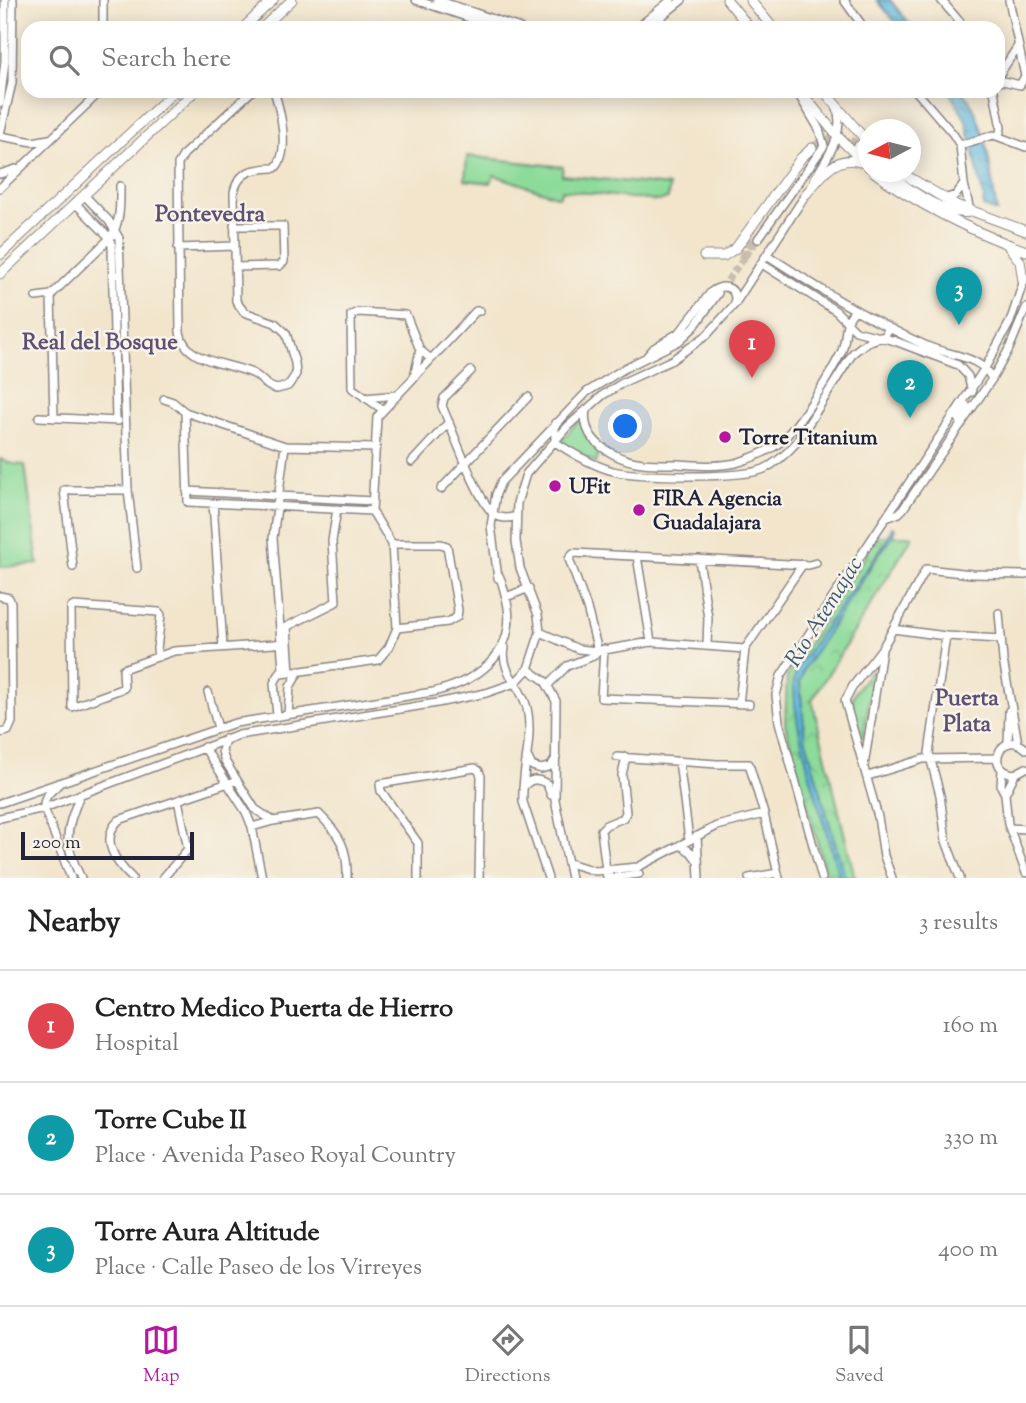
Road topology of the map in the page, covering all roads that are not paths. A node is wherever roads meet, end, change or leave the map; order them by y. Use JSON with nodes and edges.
{"nodes":[{"id":1,"x":5,"y":0,"type":"edge"},
{"id":2,"x":13,"y":0,"type":"edge"},
{"id":3,"x":103,"y":0,"type":"edge"},
{"id":4,"x":273,"y":0,"type":"edge"},
{"id":5,"x":292,"y":0,"type":"edge"},
{"id":6,"x":416,"y":0,"type":"edge"},
{"id":7,"x":437,"y":0,"type":"edge"},
{"id":8,"x":671,"y":0,"type":"edge"},
{"id":9,"x":682,"y":0,"type":"edge"},
{"id":10,"x":727,"y":0,"type":"edge"},
{"id":11,"x":750,"y":0,"type":"edge"},
{"id":12,"x":844,"y":0,"type":"edge"},
{"id":13,"x":941,"y":0,"type":"edge"},
{"id":14,"x":1009,"y":0,"type":"edge"},
{"id":15,"x":103,"y":21,"type":"edge"},
{"id":16,"x":250,"y":21,"type":"edge"},
{"id":17,"x":270,"y":21,"type":"edge"},
{"id":18,"x":478,"y":21,"type":"edge"},
{"id":19,"x":499,"y":21,"type":"edge"},
{"id":20,"x":646,"y":21,"type":"edge"},
{"id":21,"x":656,"y":21,"type":"edge"},
{"id":22,"x":744,"y":21,"type":"edge"},
{"id":23,"x":768,"y":21,"type":"edge"},
{"id":24,"x":859,"y":21,"type":"edge"},
{"id":25,"x":959,"y":21,"type":"edge"},
{"id":26,"x":1018,"y":46,"type":"junction"},
{"id":27,"x":1010,"y":58,"type":"junction"},
{"id":28,"x":1024,"y":63,"type":"edge"},
{"id":29,"x":1005,"y":64,"type":"edge"},
{"id":30,"x":1026,"y":76,"type":"edge"},
{"id":31,"x":1005,"y":81,"type":"edge"},
{"id":32,"x":94,"y":98,"type":"edge"},
{"id":33,"x":168,"y":98,"type":"edge"},
{"id":34,"x":187,"y":98,"type":"edge"},
{"id":35,"x":244,"y":98,"type":"edge"},
{"id":36,"x":276,"y":98,"type":"edge"},
{"id":37,"x":802,"y":98,"type":"edge"},
{"id":38,"x":804,"y":98,"type":"edge"},
{"id":39,"x":830,"y":98,"type":"edge"},
{"id":40,"x":922,"y":98,"type":"edge"},
{"id":41,"x":995,"y":98,"type":"edge"},
{"id":42,"x":0,"y":103,"type":"edge"},
{"id":43,"x":836,"y":106,"type":"junction"},
{"id":44,"x":0,"y":135,"type":"edge"},
{"id":45,"x":999,"y":136,"type":"junction"},
{"id":46,"x":838,"y":137,"type":"junction"},
{"id":47,"x":858,"y":137,"type":"edge"},
{"id":48,"x":52,"y":138,"type":"junction"},
{"id":49,"x":20,"y":140,"type":"junction"},
{"id":50,"x":960,"y":145,"type":"junction"},
{"id":51,"x":1026,"y":147,"type":"edge"},
{"id":52,"x":858,"y":154,"type":"edge"},
{"id":53,"x":28,"y":160,"type":"junction"},
{"id":54,"x":858,"y":161,"type":"edge"},
{"id":55,"x":19,"y":169,"type":"junction"},
{"id":56,"x":0,"y":174,"type":"edge"},
{"id":57,"x":888,"y":182,"type":"edge"},
{"id":58,"x":902,"y":182,"type":"edge"},
{"id":59,"x":916,"y":182,"type":"edge"},
{"id":60,"x":964,"y":184,"type":"junction"},
{"id":61,"x":120,"y":187,"type":"dead end"},
{"id":62,"x":0,"y":188,"type":"edge"},
{"id":63,"x":806,"y":194,"type":"junction"},
{"id":64,"x":83,"y":195,"type":"junction"},
{"id":65,"x":944,"y":199,"type":"junction"},
{"id":66,"x":75,"y":203,"type":"junction"},
{"id":67,"x":99,"y":210,"type":"junction"},
{"id":68,"x":971,"y":211,"type":"junction"},
{"id":69,"x":945,"y":217,"type":"junction"},
{"id":70,"x":90,"y":218,"type":"junction"},
{"id":71,"x":234,"y":226,"type":"junction"},
{"id":72,"x":116,"y":229,"type":"junction"},
{"id":73,"x":1026,"y":230,"type":"edge"},
{"id":74,"x":110,"y":238,"type":"junction"},
{"id":75,"x":755,"y":238,"type":"joint"},
{"id":76,"x":1005,"y":243,"type":"junction"},
{"id":77,"x":234,"y":246,"type":"junction"},
{"id":78,"x":178,"y":248,"type":"junction"},
{"id":79,"x":1026,"y":251,"type":"edge"},
{"id":80,"x":0,"y":255,"type":"edge"},
{"id":81,"x":767,"y":255,"type":"junction"},
{"id":82,"x":704,"y":256,"type":"dead end"},
{"id":83,"x":762,"y":264,"type":"junction"},
{"id":84,"x":235,"y":267,"type":"junction"},
{"id":85,"x":0,"y":274,"type":"edge"},
{"id":86,"x":1025,"y":275,"type":"edge"},
{"id":87,"x":719,"y":293,"type":"tunnel mouth"},
{"id":88,"x":48,"y":295,"type":"junction"},
{"id":89,"x":36,"y":298,"type":"dead end"},
{"id":90,"x":734,"y":305,"type":"junction"},
{"id":91,"x":1026,"y":308,"type":"edge"},
{"id":92,"x":480,"y":311,"type":"dead end"},
{"id":93,"x":855,"y":311,"type":"junction"},
{"id":94,"x":1014,"y":312,"type":"junction"},
{"id":95,"x":847,"y":323,"type":"junction"},
{"id":96,"x":888,"y":329,"type":"junction"},
{"id":97,"x":881,"y":338,"type":"junction"},
{"id":98,"x":1009,"y":349,"type":"junction"},
{"id":99,"x":420,"y":350,"type":"junction"},
{"id":100,"x":431,"y":359,"type":"junction"},
{"id":101,"x":644,"y":359,"type":"junction"},
{"id":102,"x":958,"y":365,"type":"junction"},
{"id":103,"x":471,"y":371,"type":"dead end"},
{"id":104,"x":983,"y":372,"type":"junction"},
{"id":105,"x":414,"y":377,"type":"junction"},
{"id":106,"x":992,"y":379,"type":"junction"},
{"id":107,"x":972,"y":389,"type":"junction"},
{"id":108,"x":398,"y":395,"type":"junction"},
{"id":109,"x":528,"y":397,"type":"dead end"},
{"id":110,"x":364,"y":398,"type":"junction"},
{"id":111,"x":164,"y":400,"type":"dead end"},
{"id":112,"x":586,"y":409,"type":"junction"},
{"id":113,"x":383,"y":410,"type":"junction"},
{"id":114,"x":568,"y":410,"type":"junction"},
{"id":115,"x":185,"y":412,"type":"junction"},
{"id":116,"x":39,"y":417,"type":"dead end"},
{"id":117,"x":54,"y":418,"type":"junction"},
{"id":118,"x":576,"y":419,"type":"junction"},
{"id":119,"x":116,"y":421,"type":"junction"},
{"id":120,"x":126,"y":422,"type":"junction"},
{"id":121,"x":449,"y":422,"type":"junction"},
{"id":122,"x":555,"y":423,"type":"junction"},
{"id":123,"x":962,"y":424,"type":"junction"},
{"id":124,"x":787,"y":434,"type":"junction"},
{"id":125,"x":555,"y":442,"type":"junction"},
{"id":126,"x":797,"y":442,"type":"junction"},
{"id":127,"x":285,"y":446,"type":"junction"},
{"id":128,"x":376,"y":448,"type":"junction"},
{"id":129,"x":608,"y":452,"type":"junction"},
{"id":130,"x":927,"y":455,"type":"junction"},
{"id":131,"x":466,"y":461,"type":"junction"},
{"id":132,"x":412,"y":462,"type":"dead end"},
{"id":133,"x":736,"y":463,"type":"junction"},
{"id":134,"x":600,"y":466,"type":"junction"},
{"id":135,"x":738,"y":475,"type":"junction"},
{"id":136,"x":921,"y":483,"type":"junction"},
{"id":137,"x":441,"y":489,"type":"dead end"},
{"id":138,"x":478,"y":489,"type":"junction"},
{"id":139,"x":128,"y":490,"type":"junction"},
{"id":140,"x":187,"y":491,"type":"junction"},
{"id":141,"x":496,"y":494,"type":"junction"},
{"id":142,"x":278,"y":496,"type":"junction"},
{"id":143,"x":373,"y":501,"type":"junction"},
{"id":144,"x":213,"y":503,"type":"junction"},
{"id":145,"x":277,"y":506,"type":"junction"},
{"id":146,"x":337,"y":509,"type":"junction"},
{"id":147,"x":372,"y":511,"type":"junction"},
{"id":148,"x":492,"y":514,"type":"junction"},
{"id":149,"x":516,"y":516,"type":"junction"},
{"id":150,"x":885,"y":518,"type":"junction"},
{"id":151,"x":392,"y":544,"type":"junction"},
{"id":152,"x":638,"y":556,"type":"junction"},
{"id":153,"x":699,"y":559,"type":"junction"},
{"id":154,"x":816,"y":563,"type":"dead end"},
{"id":155,"x":803,"y":564,"type":"junction"},
{"id":156,"x":73,"y":567,"type":"dead end"},
{"id":157,"x":136,"y":568,"type":"dead end"},
{"id":158,"x":1026,"y":575,"type":"edge"},
{"id":159,"x":528,"y":587,"type":"junction"},
{"id":160,"x":505,"y":594,"type":"junction"},
{"id":161,"x":0,"y":596,"type":"edge"},
{"id":162,"x":999,"y":613,"type":"dead end"},
{"id":163,"x":283,"y":628,"type":"junction"},
{"id":164,"x":397,"y":628,"type":"junction"},
{"id":165,"x":894,"y":629,"type":"junction"},
{"id":166,"x":540,"y":632,"type":"junction"},
{"id":167,"x":946,"y":636,"type":"junction"},
{"id":168,"x":1001,"y":639,"type":"junction"},
{"id":169,"x":506,"y":640,"type":"junction"},
{"id":170,"x":651,"y":642,"type":"junction"},
{"id":171,"x":284,"y":643,"type":"junction"},
{"id":172,"x":707,"y":645,"type":"junction"},
{"id":173,"x":883,"y":647,"type":"junction"},
{"id":174,"x":223,"y":648,"type":"junction"},
{"id":175,"x":745,"y":649,"type":"junction"},
{"id":176,"x":598,"y":652,"type":"junction"},
{"id":177,"x":158,"y":657,"type":"junction"},
{"id":178,"x":602,"y":667,"type":"junction"},
{"id":179,"x":528,"y":669,"type":"junction"},
{"id":180,"x":299,"y":671,"type":"junction"},
{"id":181,"x":290,"y":673,"type":"junction"},
{"id":182,"x":281,"y":674,"type":"junction"},
{"id":183,"x":515,"y":683,"type":"junction"},
{"id":184,"x":548,"y":685,"type":"junction"},
{"id":185,"x":208,"y":692,"type":"dead end"},
{"id":186,"x":1009,"y":700,"type":"junction"},
{"id":187,"x":739,"y":704,"type":"junction"},
{"id":188,"x":749,"y":704,"type":"dead end"},
{"id":189,"x":329,"y":708,"type":"junction"},
{"id":190,"x":288,"y":715,"type":"junction"},
{"id":191,"x":277,"y":716,"type":"junction"},
{"id":192,"x":330,"y":720,"type":"junction"},
{"id":193,"x":218,"y":728,"type":"junction"},
{"id":194,"x":4,"y":732,"type":"edge"},
{"id":195,"x":225,"y":738,"type":"junction"},
{"id":196,"x":1008,"y":743,"type":"junction"},
{"id":197,"x":1018,"y":743,"type":"junction"},
{"id":198,"x":204,"y":747,"type":"junction"},
{"id":199,"x":158,"y":749,"type":"junction"},
{"id":200,"x":1026,"y":749,"type":"edge"},
{"id":201,"x":527,"y":752,"type":"junction"},
{"id":202,"x":135,"y":757,"type":"junction"},
{"id":203,"x":556,"y":757,"type":"junction"},
{"id":204,"x":998,"y":758,"type":"junction"},
{"id":205,"x":930,"y":759,"type":"junction"},
{"id":206,"x":680,"y":761,"type":"junction"},
{"id":207,"x":161,"y":764,"type":"junction"},
{"id":208,"x":864,"y":766,"type":"junction"},
{"id":209,"x":1026,"y":768,"type":"edge"},
{"id":210,"x":141,"y":770,"type":"junction"},
{"id":211,"x":1002,"y":770,"type":"junction"},
{"id":212,"x":1015,"y":774,"type":"junction"},
{"id":213,"x":868,"y":776,"type":"junction"},
{"id":214,"x":233,"y":782,"type":"junction"},
{"id":215,"x":58,"y":784,"type":"junction"},
{"id":216,"x":522,"y":789,"type":"junction"},
{"id":217,"x":80,"y":794,"type":"junction"},
{"id":218,"x":1005,"y":794,"type":"junction"},
{"id":219,"x":178,"y":800,"type":"junction"},
{"id":220,"x":0,"y":803,"type":"edge"},
{"id":221,"x":44,"y":808,"type":"junction"},
{"id":222,"x":556,"y":811,"type":"junction"},
{"id":223,"x":764,"y":814,"type":"junction"},
{"id":224,"x":0,"y":818,"type":"edge"},
{"id":225,"x":272,"y":821,"type":"junction"},
{"id":226,"x":252,"y":827,"type":"junction"},
{"id":227,"x":1010,"y":828,"type":"junction"},
{"id":228,"x":1026,"y":829,"type":"edge"},
{"id":229,"x":693,"y":838,"type":"junction"},
{"id":230,"x":680,"y":845,"type":"junction"},
{"id":231,"x":697,"y":860,"type":"junction"},
{"id":232,"x":569,"y":863,"type":"junction"},
{"id":233,"x":639,"y":873,"type":"edge"},
{"id":234,"x":1026,"y":873,"type":"edge"},
{"id":235,"x":779,"y":875,"type":"edge"},
{"id":236,"x":607,"y":876,"type":"edge"},
{"id":237,"x":71,"y":878,"type":"edge"},
{"id":238,"x":81,"y":878,"type":"edge"},
{"id":239,"x":132,"y":878,"type":"edge"},
{"id":240,"x":163,"y":878,"type":"edge"},
{"id":241,"x":262,"y":878,"type":"edge"},
{"id":242,"x":347,"y":878,"type":"edge"},
{"id":243,"x":418,"y":878,"type":"edge"},
{"id":244,"x":479,"y":878,"type":"edge"},
{"id":245,"x":548,"y":878,"type":"edge"},
{"id":246,"x":571,"y":878,"type":"edge"},
{"id":247,"x":699,"y":878,"type":"edge"},
{"id":248,"x":749,"y":878,"type":"edge"},
{"id":249,"x":822,"y":878,"type":"edge"},
{"id":250,"x":892,"y":878,"type":"edge"},
{"id":251,"x":960,"y":878,"type":"edge"}],
"edges":[{"from":1,"to":42,"type":"street"},
{"from":2,"to":44,"type":"street"},
{"from":3,"to":15,"type":"street"},
{"from":4,"to":16,"type":"main road"},
{"from":5,"to":17,"type":"main road"},
{"from":6,"to":18,"type":"street"},
{"from":7,"to":19,"type":"street"},
{"from":8,"to":20,"type":"street"},
{"from":9,"to":21,"type":"street"},
{"from":10,"to":22,"type":"main road"},
{"from":11,"to":23,"type":"main road"},
{"from":12,"to":24,"type":"street"},
{"from":13,"to":25,"type":"street"},
{"from":14,"to":26,"type":"street"},
{"from":26,"to":27,"type":"street"},
{"from":26,"to":28,"type":"street"},
{"from":27,"to":28,"type":"street"},
{"from":27,"to":29,"type":"street"},
{"from":28,"to":30,"type":"street"},
{"from":30,"to":31,"type":"street"},
{"from":32,"to":48,"type":"street"},
{"from":33,"to":80,"type":"main road"},
{"from":34,"to":64,"type":"main road"},
{"from":35,"to":78,"type":"street"},
{"from":36,"to":71,"type":"street"},
{"from":37,"to":75,"type":"street"},
{"from":38,"to":46,"type":"main road"},
{"from":39,"to":43,"type":"main road"},
{"from":40,"to":50,"type":"street"},
{"from":41,"to":45,"type":"street"},
{"from":43,"to":46,"type":"street"},
{"from":43,"to":47,"type":"main road"},
{"from":44,"to":49,"type":"street"},
{"from":45,"to":50,"type":"street"},
{"from":45,"to":51,"type":"street"},
{"from":46,"to":52,"type":"main road"},
{"from":46,"to":63,"type":"street"},
{"from":48,"to":49,"type":"street"},
{"from":48,"to":53,"type":"street"},
{"from":49,"to":53,"type":"street"},
{"from":50,"to":60,"type":"street"},
{"from":53,"to":55,"type":"street"},
{"from":54,"to":63,"type":"main road"},
{"from":55,"to":56,"type":"street"},
{"from":55,"to":62,"type":"street"},
{"from":57,"to":69,"type":"main road"},
{"from":58,"to":68,"type":"main road"},
{"from":59,"to":65,"type":"main road"},
{"from":60,"to":65,"type":"street"},
{"from":60,"to":68,"type":"street"},
{"from":61,"to":72,"type":"street"},
{"from":63,"to":81,"type":"street"},
{"from":64,"to":66,"type":"main road"},
{"from":64,"to":67,"type":"street"},
{"from":65,"to":68,"type":"main road"},
{"from":66,"to":70,"type":"street"},
{"from":66,"to":85,"type":"main road"},
{"from":67,"to":70,"type":"street"},
{"from":67,"to":72,"type":"street"},
{"from":68,"to":69,"type":"main road"},
{"from":68,"to":73,"type":"main road"},
{"from":69,"to":76,"type":"main road"},
{"from":70,"to":74,"type":"street"},
{"from":71,"to":77,"type":"street"},
{"from":71,"to":84,"type":"street"},
{"from":72,"to":74,"type":"street"},
{"from":72,"to":120,"type":"street"},
{"from":74,"to":88,"type":"street"},
{"from":74,"to":119,"type":"street"},
{"from":75,"to":82,"type":"main road"},
{"from":76,"to":79,"type":"main road"},
{"from":76,"to":86,"type":"main road"},
{"from":77,"to":78,"type":"street"},
{"from":77,"to":84,"type":"street"},
{"from":78,"to":84,"type":"street"},
{"from":81,"to":83,"type":"street"},
{"from":81,"to":93,"type":"street"},
{"from":83,"to":90,"type":"street"},
{"from":83,"to":95,"type":"street"},
{"from":86,"to":94,"type":"street"},
{"from":87,"to":101,"type":"street"},
{"from":88,"to":89,"type":"street"},
{"from":88,"to":117,"type":"street"},
{"from":90,"to":101,"type":"street"},
{"from":90,"to":112,"type":"street"},
{"from":91,"to":98,"type":"street"},
{"from":92,"to":100,"type":"street"},
{"from":93,"to":95,"type":"street"},
{"from":93,"to":96,"type":"street"},
{"from":94,"to":98,"type":"street"},
{"from":94,"to":104,"type":"street"},
{"from":95,"to":97,"type":"street"},
{"from":95,"to":124,"type":"street"},
{"from":96,"to":97,"type":"street"},
{"from":96,"to":104,"type":"street"},
{"from":97,"to":102,"type":"street"},
{"from":97,"to":126,"type":"street"},
{"from":98,"to":106,"type":"street"},
{"from":99,"to":100,"type":"street"},
{"from":99,"to":105,"type":"street"},
{"from":99,"to":110,"type":"street"},
{"from":100,"to":105,"type":"street"},
{"from":101,"to":114,"type":"street"},
{"from":102,"to":104,"type":"street"},
{"from":102,"to":107,"type":"street"},
{"from":103,"to":121,"type":"street"},
{"from":104,"to":106,"type":"street"},
{"from":104,"to":107,"type":"street"},
{"from":105,"to":108,"type":"street"},
{"from":106,"to":123,"type":"street"},
{"from":107,"to":123,"type":"street"},
{"from":107,"to":130,"type":"street"},
{"from":108,"to":110,"type":"street"},
{"from":108,"to":113,"type":"street"},
{"from":109,"to":131,"type":"street"},
{"from":110,"to":113,"type":"street"},
{"from":111,"to":115,"type":"street"},
{"from":112,"to":118,"type":"street"},
{"from":112,"to":129,"type":"street"},
{"from":113,"to":128,"type":"street"},
{"from":114,"to":118,"type":"street"},
{"from":114,"to":122,"type":"street"},
{"from":115,"to":127,"type":"street"},
{"from":115,"to":140,"type":"street"},
{"from":116,"to":117,"type":"street"},
{"from":117,"to":119,"type":"street"},
{"from":118,"to":125,"type":"street"},
{"from":119,"to":120,"type":"street"},
{"from":120,"to":139,"type":"street"},
{"from":121,"to":131,"type":"street"},
{"from":121,"to":132,"type":"street"},
{"from":122,"to":125,"type":"street"},
{"from":122,"to":141,"type":"street"},
{"from":123,"to":136,"type":"street"},
{"from":124,"to":126,"type":"street"},
{"from":124,"to":133,"type":"street"},
{"from":125,"to":134,"type":"street"},
{"from":125,"to":149,"type":"street"},
{"from":126,"to":135,"type":"street"},
{"from":127,"to":128,"type":"street"},
{"from":127,"to":142,"type":"street"},
{"from":128,"to":143,"type":"street"},
{"from":129,"to":133,"type":"street"},
{"from":129,"to":134,"type":"street"},
{"from":130,"to":136,"type":"street"},
{"from":130,"to":150,"type":"street"},
{"from":131,"to":137,"type":"street"},
{"from":131,"to":138,"type":"street"},
{"from":133,"to":135,"type":"street"},
{"from":134,"to":135,"type":"street"},
{"from":136,"to":150,"type":"street"},
{"from":138,"to":141,"type":"street"},
{"from":138,"to":148,"type":"street"},
{"from":139,"to":156,"type":"street"},
{"from":139,"to":157,"type":"street"},
{"from":140,"to":142,"type":"street"},
{"from":140,"to":144,"type":"street"},
{"from":141,"to":148,"type":"street"},
{"from":142,"to":143,"type":"street"},
{"from":142,"to":145,"type":"street"},
{"from":143,"to":147,"type":"street"},
{"from":144,"to":145,"type":"street"},
{"from":144,"to":174,"type":"street"},
{"from":145,"to":146,"type":"street"},
{"from":145,"to":163,"type":"street"},
{"from":146,"to":147,"type":"street"},
{"from":146,"to":163,"type":"street"},
{"from":147,"to":151,"type":"street"},
{"from":148,"to":149,"type":"street"},
{"from":148,"to":160,"type":"street"},
{"from":149,"to":159,"type":"street"},
{"from":150,"to":249,"type":"street"},
{"from":151,"to":164,"type":"street"},
{"from":151,"to":164,"type":"street"},
{"from":152,"to":153,"type":"street"},
{"from":152,"to":170,"type":"street"},
{"from":152,"to":176,"type":"street"},
{"from":153,"to":155,"type":"street"},
{"from":153,"to":172,"type":"street"},
{"from":154,"to":155,"type":"street"},
{"from":155,"to":175,"type":"street"},
{"from":158,"to":165,"type":"street"},
{"from":159,"to":160,"type":"street"},
{"from":159,"to":166,"type":"street"},
{"from":160,"to":169,"type":"street"},
{"from":161,"to":194,"type":"street"},
{"from":162,"to":168,"type":"street"},
{"from":163,"to":171,"type":"street"},
{"from":164,"to":180,"type":"street"},
{"from":165,"to":167,"type":"street"},
{"from":165,"to":173,"type":"street"},
{"from":166,"to":176,"type":"street"},
{"from":166,"to":179,"type":"street"},
{"from":167,"to":168,"type":"street"},
{"from":167,"to":205,"type":"street"},
{"from":168,"to":186,"type":"street"},
{"from":169,"to":183,"type":"street"},
{"from":169,"to":189,"type":"street"},
{"from":170,"to":172,"type":"street"},
{"from":170,"to":176,"type":"street"},
{"from":171,"to":174,"type":"street"},
{"from":171,"to":181,"type":"street"},
{"from":171,"to":182,"type":"street"},
{"from":172,"to":175,"type":"street"},
{"from":173,"to":208,"type":"street"},
{"from":173,"to":208,"type":"street"},
{"from":174,"to":177,"type":"street"},
{"from":175,"to":187,"type":"street"},
{"from":176,"to":178,"type":"street"},
{"from":176,"to":178,"type":"street"},
{"from":176,"to":184,"type":"street"},
{"from":177,"to":177,"type":"street"},
{"from":178,"to":187,"type":"street"},
{"from":179,"to":183,"type":"street"},
{"from":179,"to":184,"type":"street"},
{"from":180,"to":181,"type":"street"},
{"from":180,"to":190,"type":"street"},
{"from":181,"to":182,"type":"street"},
{"from":182,"to":191,"type":"street"},
{"from":183,"to":192,"type":"street"},
{"from":183,"to":201,"type":"street"},
{"from":184,"to":203,"type":"street"},
{"from":185,"to":193,"type":"street"},
{"from":186,"to":196,"type":"street"},
{"from":186,"to":197,"type":"street"},
{"from":187,"to":188,"type":"street"},
{"from":189,"to":190,"type":"street"},
{"from":189,"to":192,"type":"street"},
{"from":190,"to":191,"type":"street"},
{"from":191,"to":193,"type":"street"},
{"from":192,"to":195,"type":"street"},
{"from":193,"to":199,"type":"street"},
{"from":195,"to":198,"type":"street"},
{"from":195,"to":214,"type":"street"},
{"from":196,"to":197,"type":"street"},
{"from":196,"to":204,"type":"street"},
{"from":197,"to":200,"type":"street"},
{"from":198,"to":207,"type":"street"},
{"from":198,"to":214,"type":"street"},
{"from":199,"to":202,"type":"street"},
{"from":199,"to":207,"type":"street"},
{"from":201,"to":203,"type":"street"},
{"from":201,"to":216,"type":"street"},
{"from":202,"to":210,"type":"street"},
{"from":202,"to":215,"type":"street"},
{"from":203,"to":222,"type":"street"},
{"from":204,"to":205,"type":"street"},
{"from":204,"to":211,"type":"street"},
{"from":205,"to":213,"type":"street"},
{"from":205,"to":251,"type":"street"},
{"from":206,"to":223,"type":"street"},
{"from":206,"to":229,"type":"street"},
{"from":206,"to":236,"type":"street"},
{"from":207,"to":210,"type":"street"},
{"from":208,"to":213,"type":"street"},
{"from":209,"to":212,"type":"street"},
{"from":210,"to":217,"type":"street"},
{"from":211,"to":212,"type":"street"},
{"from":211,"to":218,"type":"street"},
{"from":212,"to":218,"type":"street"},
{"from":213,"to":250,"type":"street"},
{"from":214,"to":219,"type":"street"},
{"from":214,"to":225,"type":"street"},
{"from":214,"to":226,"type":"street"},
{"from":215,"to":220,"type":"street"},
{"from":215,"to":221,"type":"street"},
{"from":216,"to":222,"type":"street"},
{"from":216,"to":245,"type":"street"},
{"from":217,"to":221,"type":"street"},
{"from":217,"to":238,"type":"street"},
{"from":218,"to":227,"type":"street"},
{"from":219,"to":239,"type":"street"},
{"from":219,"to":240,"type":"street"},
{"from":221,"to":224,"type":"street"},
{"from":221,"to":237,"type":"street"},
{"from":222,"to":232,"type":"street"},
{"from":223,"to":229,"type":"street"},
{"from":223,"to":235,"type":"street"},
{"from":225,"to":226,"type":"street"},
{"from":225,"to":242,"type":"street"},
{"from":226,"to":241,"type":"street"},
{"from":227,"to":228,"type":"street"},
{"from":227,"to":234,"type":"street"},
{"from":229,"to":230,"type":"street"},
{"from":229,"to":231,"type":"street"},
{"from":230,"to":231,"type":"street"},
{"from":230,"to":233,"type":"street"},
{"from":231,"to":247,"type":"street"},
{"from":232,"to":236,"type":"street"},
{"from":232,"to":246,"type":"street"},
{"from":233,"to":236,"type":"street"},
{"from":235,"to":248,"type":"street"},
{"from":243,"to":244,"type":"street"}]}
